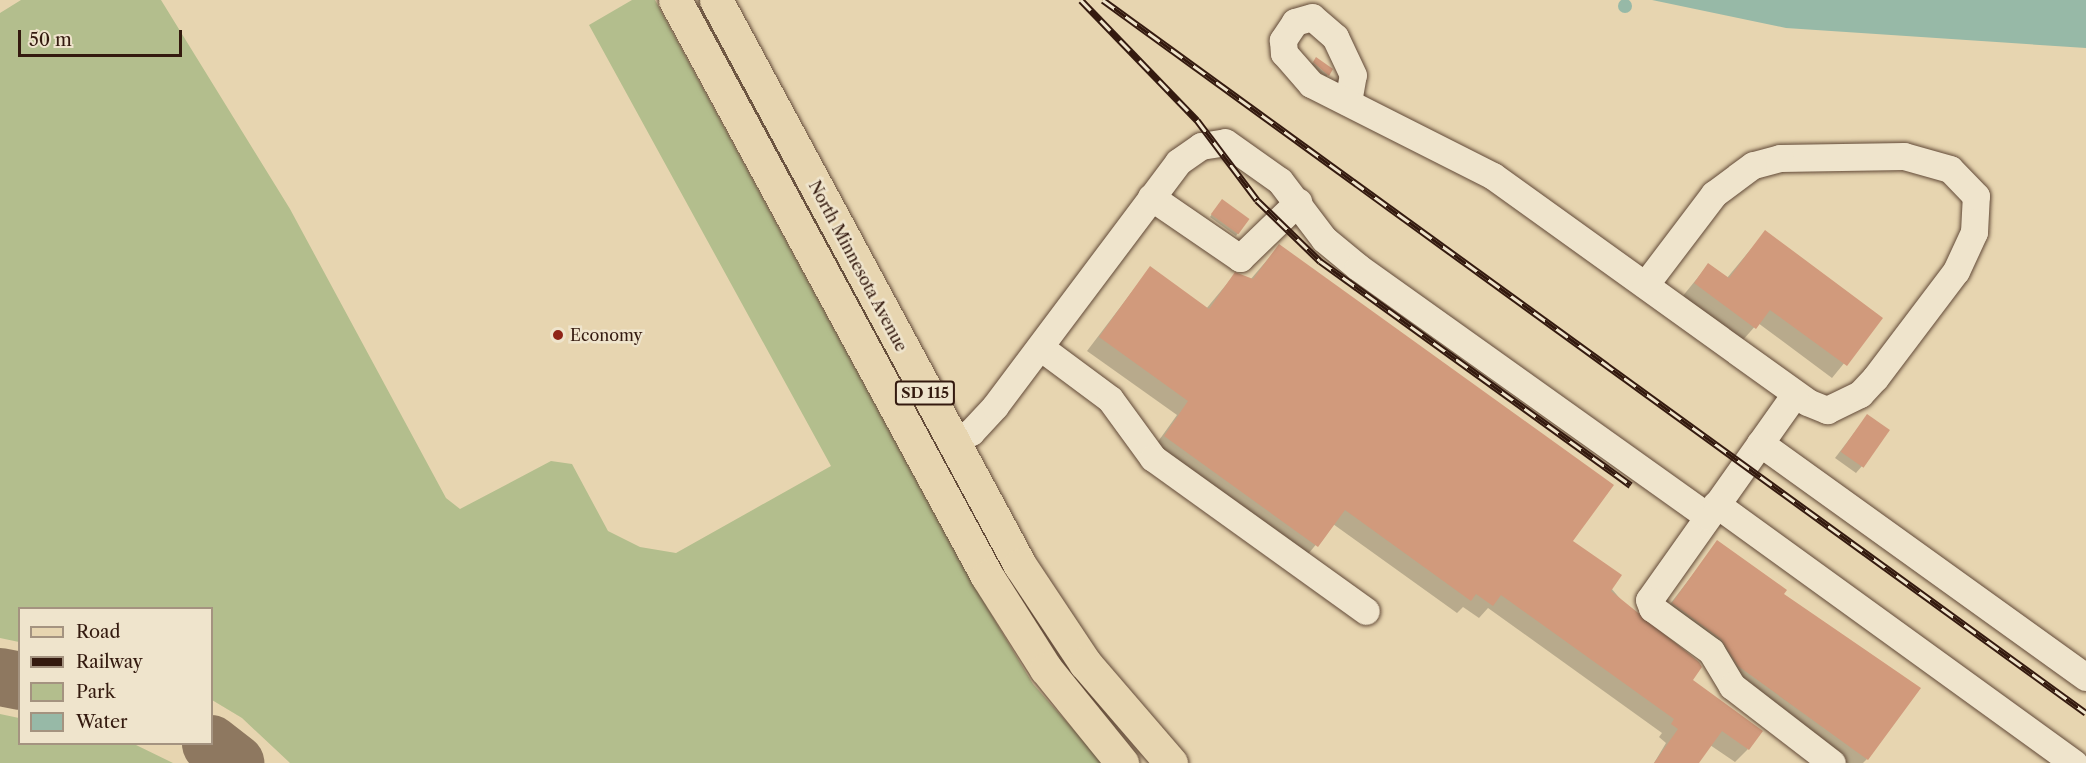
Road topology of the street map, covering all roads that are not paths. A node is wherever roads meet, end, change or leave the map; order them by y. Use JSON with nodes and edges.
{"nodes":[{"id":1,"x":675,"y":0,"type":"edge"},
{"id":2,"x":716,"y":0,"type":"edge"},
{"id":3,"x":1348,"y":102,"type":"dead end"},
{"id":4,"x":1151,"y":197,"type":"junction"},
{"id":5,"x":1298,"y":202,"type":"junction"},
{"id":6,"x":1645,"y":285,"type":"junction"},
{"id":7,"x":1040,"y":346,"type":"junction"},
{"id":8,"x":1795,"y":394,"type":"junction"},
{"id":9,"x":952,"y":441,"type":"junction"},
{"id":10,"x":1760,"y":443,"type":"junction"},
{"id":11,"x":1711,"y":510,"type":"junction"},
{"id":12,"x":1366,"y":611,"type":"dead end"},
{"id":13,"x":2086,"y":677,"type":"edge"},
{"id":14,"x":2067,"y":760,"type":"edge"},
{"id":15,"x":1122,"y":763,"type":"edge"},
{"id":16,"x":1171,"y":763,"type":"edge"},
{"id":17,"x":1832,"y":763,"type":"edge"}],
"edges":[{"from":1,"to":15,"type":"main road","number":"SD 115"},
{"from":2,"to":9,"type":"main road","name":"North Minnesota Avenue","number":"SD 115"},
{"from":3,"to":6,"type":"lane"},
{"from":4,"to":5,"type":"lane"},
{"from":4,"to":5,"type":"lane"},
{"from":4,"to":7,"type":"lane"},
{"from":5,"to":11,"type":"lane"},
{"from":6,"to":8,"type":"lane"},
{"from":6,"to":8,"type":"lane"},
{"from":7,"to":9,"type":"lane"},
{"from":7,"to":12,"type":"lane"},
{"from":8,"to":10,"type":"lane"},
{"from":9,"to":16,"type":"main road","name":"North Minnesota Avenue","number":"SD 115"},
{"from":10,"to":11,"type":"lane"},
{"from":10,"to":13,"type":"lane"},
{"from":11,"to":14,"type":"lane"},
{"from":11,"to":17,"type":"lane"}]}
